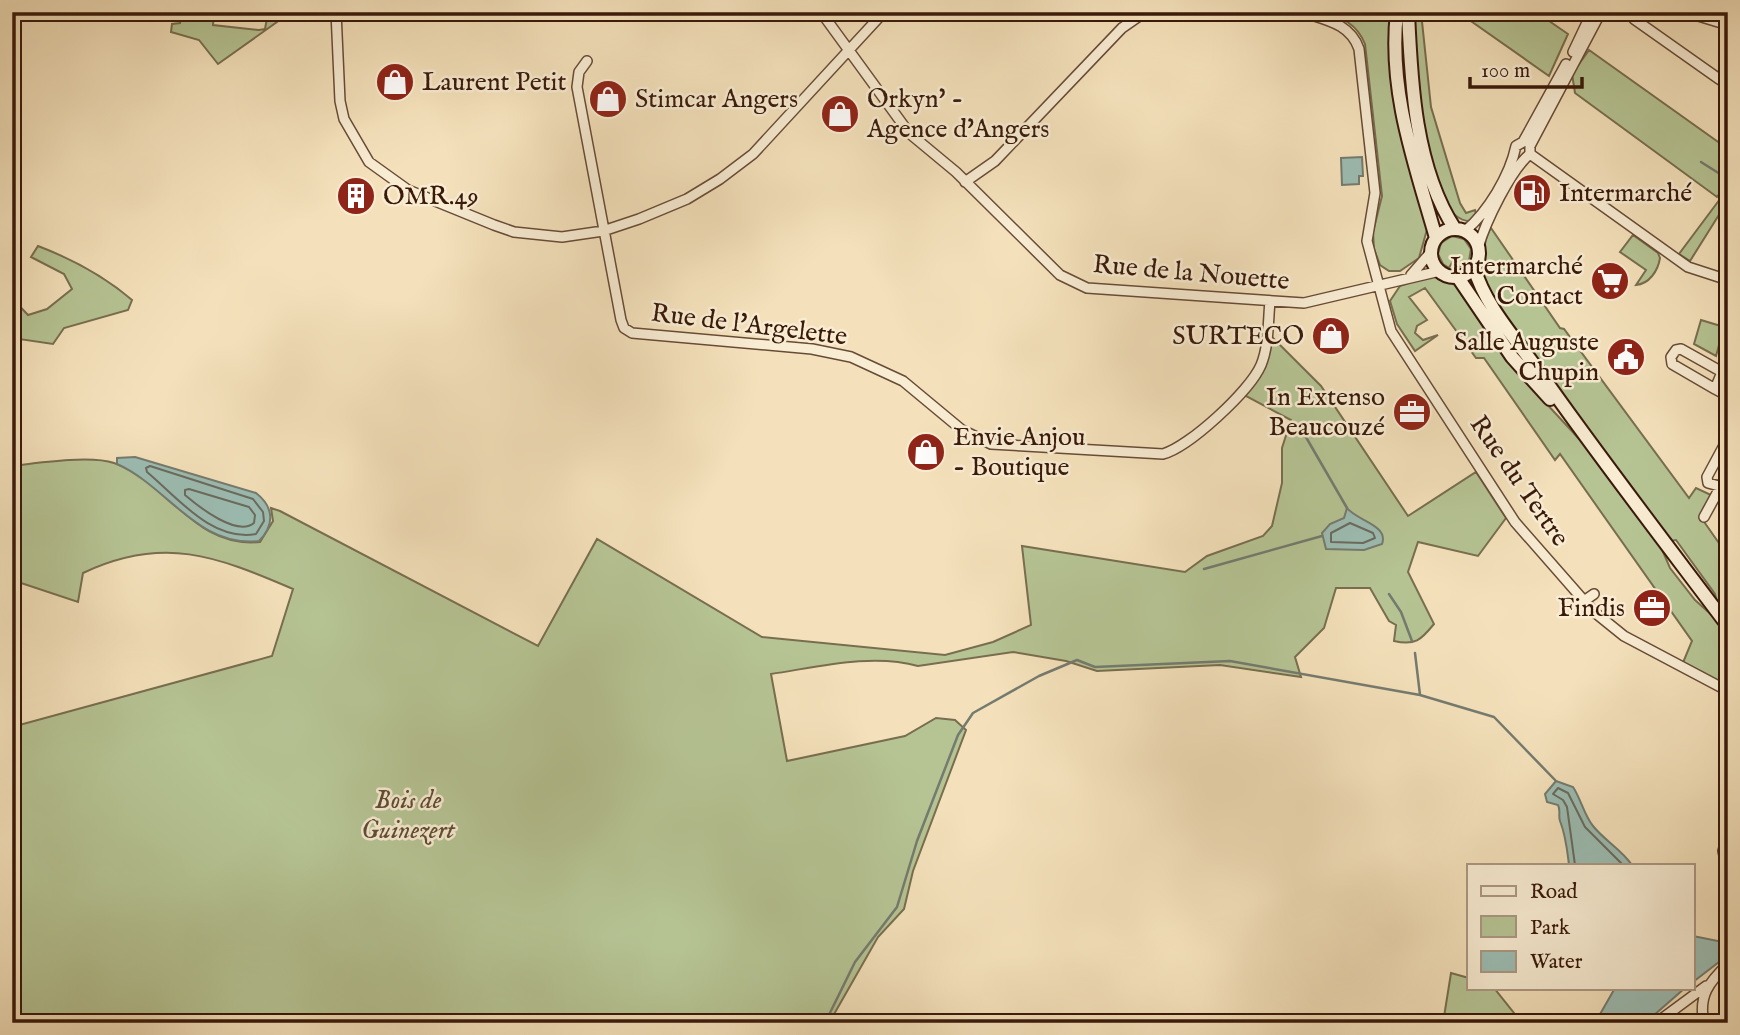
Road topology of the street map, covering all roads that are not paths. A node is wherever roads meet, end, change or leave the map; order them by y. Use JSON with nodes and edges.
{"nodes":[{"id":1,"x":336,"y":12,"type":"edge"},
{"id":2,"x":821,"y":12,"type":"edge"},
{"id":3,"x":884,"y":12,"type":"edge"},
{"id":4,"x":1146,"y":12,"type":"edge"},
{"id":5,"x":1302,"y":12,"type":"edge"},
{"id":6,"x":1397,"y":12,"type":"edge"},
{"id":7,"x":1408,"y":12,"type":"edge"},
{"id":8,"x":1592,"y":12,"type":"edge"},
{"id":9,"x":1601,"y":12,"type":"edge"},
{"id":10,"x":1630,"y":12,"type":"edge"},
{"id":11,"x":1685,"y":12,"type":"edge"},
{"id":12,"x":1728,"y":25,"type":"edge"},
{"id":13,"x":849,"y":51,"type":"junction"},
{"id":14,"x":587,"y":61,"type":"dead end"},
{"id":15,"x":1728,"y":67,"type":"edge"},
{"id":16,"x":1719,"y":79,"type":"junction"},
{"id":17,"x":1728,"y":85,"type":"edge"},
{"id":18,"x":1525,"y":151,"type":"junction"},
{"id":19,"x":965,"y":182,"type":"junction"},
{"id":20,"x":1460,"y":230,"type":"junction"},
{"id":21,"x":603,"y":231,"type":"junction"},
{"id":22,"x":1436,"y":238,"type":"junction"},
{"id":23,"x":1478,"y":248,"type":"junction"},
{"id":24,"x":1431,"y":252,"type":"junction"},
{"id":25,"x":1474,"y":267,"type":"junction"},
{"id":26,"x":1440,"y":271,"type":"junction"},
{"id":27,"x":1409,"y":276,"type":"junction"},
{"id":28,"x":1457,"y":276,"type":"junction"},
{"id":29,"x":1728,"y":280,"type":"edge"},
{"id":30,"x":1378,"y":286,"type":"junction"},
{"id":31,"x":1270,"y":301,"type":"junction"},
{"id":32,"x":1728,"y":351,"type":"edge"},
{"id":33,"x":1725,"y":374,"type":"edge"},
{"id":34,"x":1715,"y":389,"type":"junction"},
{"id":35,"x":1728,"y":396,"type":"edge"},
{"id":36,"x":1586,"y":438,"type":"junction"},
{"id":37,"x":1728,"y":438,"type":"edge"},
{"id":38,"x":1728,"y":473,"type":"edge"},
{"id":39,"x":1719,"y":486,"type":"junction"},
{"id":40,"x":1703,"y":517,"type":"dead end"},
{"id":41,"x":1594,"y":594,"type":"dead end"},
{"id":42,"x":1584,"y":601,"type":"junction"},
{"id":43,"x":1728,"y":626,"type":"edge"},
{"id":44,"x":1728,"y":691,"type":"edge"},
{"id":45,"x":1728,"y":836,"type":"edge"},
{"id":46,"x":1728,"y":872,"type":"edge"},
{"id":47,"x":1728,"y":964,"type":"edge"},
{"id":48,"x":1706,"y":986,"type":"junction"},
{"id":49,"x":1656,"y":1023,"type":"edge"},
{"id":50,"x":1704,"y":1023,"type":"edge"}],
"edges":[{"from":1,"to":21,"type":"street"},
{"from":2,"to":13,"type":"street","name":"Rue de la Nouette"},
{"from":3,"to":13,"type":"street"},
{"from":4,"to":19,"type":"street"},
{"from":5,"to":30,"type":"street","name":"Rue du Tertre"},
{"from":6,"to":22,"type":"main road"},
{"from":7,"to":20,"type":"main road"},
{"from":8,"to":18,"type":"street"},
{"from":9,"to":18,"type":"street"},
{"from":10,"to":16,"type":"street"},
{"from":11,"to":12,"type":"street"},
{"from":13,"to":19,"type":"street","name":"Rue de la Nouette"},
{"from":13,"to":21,"type":"street"},
{"from":14,"to":21,"type":"street","name":"Rue de l'Argelette"},
{"from":15,"to":16,"type":"street"},
{"from":16,"to":17,"type":"street"},
{"from":18,"to":20,"type":"street"},
{"from":18,"to":23,"type":"street"},
{"from":18,"to":29,"type":"street"},
{"from":19,"to":31,"type":"street","name":"Rue de la Nouette"},
{"from":20,"to":22,"type":"main road"},
{"from":20,"to":23,"type":"main road"},
{"from":21,"to":31,"type":"street","name":"Rue de l'Argelette"},
{"from":22,"to":24,"type":"main road"},
{"from":23,"to":25,"type":"main road"},
{"from":24,"to":26,"type":"main road"},
{"from":24,"to":27,"type":"street","name":"Rue de la Nouette"},
{"from":25,"to":28,"type":"main road"},
{"from":25,"to":36,"type":"main road"},
{"from":26,"to":27,"type":"street","name":"Rue de la Nouette"},
{"from":26,"to":28,"type":"main road"},
{"from":27,"to":30,"type":"street","name":"Rue de la Nouette"},
{"from":28,"to":36,"type":"main road"},
{"from":30,"to":31,"type":"street","name":"Rue de la Nouette"},
{"from":30,"to":42,"type":"street","name":"Rue du Tertre"},
{"from":32,"to":33,"type":"street"},
{"from":33,"to":34,"type":"street"},
{"from":33,"to":34,"type":"street"},
{"from":34,"to":35,"type":"street"},
{"from":36,"to":43,"type":"main road"},
{"from":37,"to":39,"type":"street"},
{"from":38,"to":39,"type":"street"},
{"from":39,"to":40,"type":"street"},
{"from":41,"to":42,"type":"street"},
{"from":42,"to":44,"type":"street","name":"Rue du Tertre"},
{"from":45,"to":46,"type":"street"},
{"from":47,"to":48,"type":"street"},
{"from":48,"to":49,"type":"street"},
{"from":48,"to":50,"type":"street"}]}
